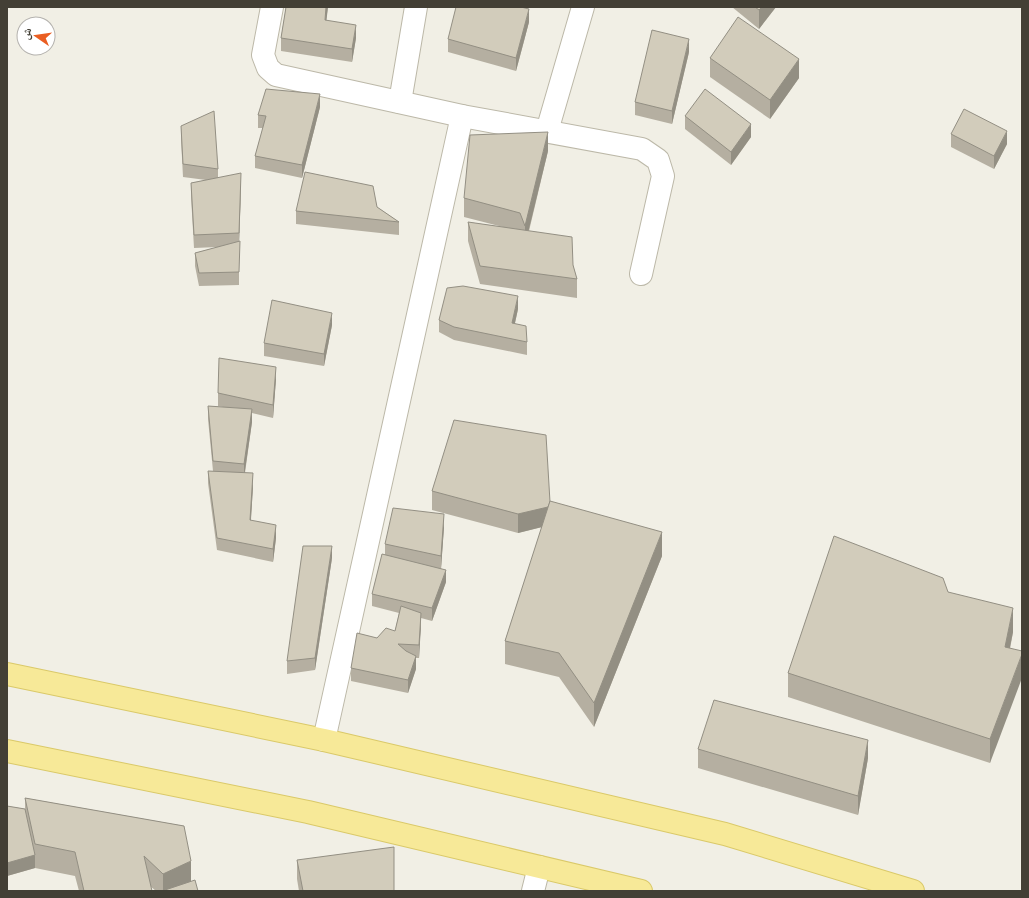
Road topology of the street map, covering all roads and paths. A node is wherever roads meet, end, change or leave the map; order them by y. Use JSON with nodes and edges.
{"nodes":[{"id":1,"x":272,"y":7,"type":"edge"},
{"id":2,"x":416,"y":7,"type":"edge"},
{"id":3,"x":583,"y":7,"type":"edge"},
{"id":4,"x":400,"y":102,"type":"junction"},
{"id":5,"x":462,"y":116,"type":"junction"},
{"id":6,"x":547,"y":131,"type":"junction"},
{"id":7,"x":642,"y":274,"type":"dead end"},
{"id":8,"x":7,"y":674,"type":"edge"},
{"id":9,"x":324,"y":740,"type":"junction"},
{"id":10,"x":7,"y":751,"type":"edge"},
{"id":11,"x":539,"y":867,"type":"junction"},
{"id":12,"x":533,"y":891,"type":"edge"},
{"id":13,"x":641,"y":891,"type":"edge"},
{"id":14,"x":913,"y":891,"type":"edge"}],
"edges":[{"from":1,"to":4,"type":"street"},
{"from":2,"to":4,"type":"street"},
{"from":3,"to":6,"type":"street"},
{"from":4,"to":5,"type":"street"},
{"from":5,"to":6,"type":"street"},
{"from":5,"to":9,"type":"street"},
{"from":6,"to":7,"type":"street"},
{"from":8,"to":9,"type":"main road"},
{"from":9,"to":14,"type":"main road"},
{"from":10,"to":11,"type":"main road"},
{"from":11,"to":12,"type":"street"},
{"from":11,"to":13,"type":"main road"}]}
